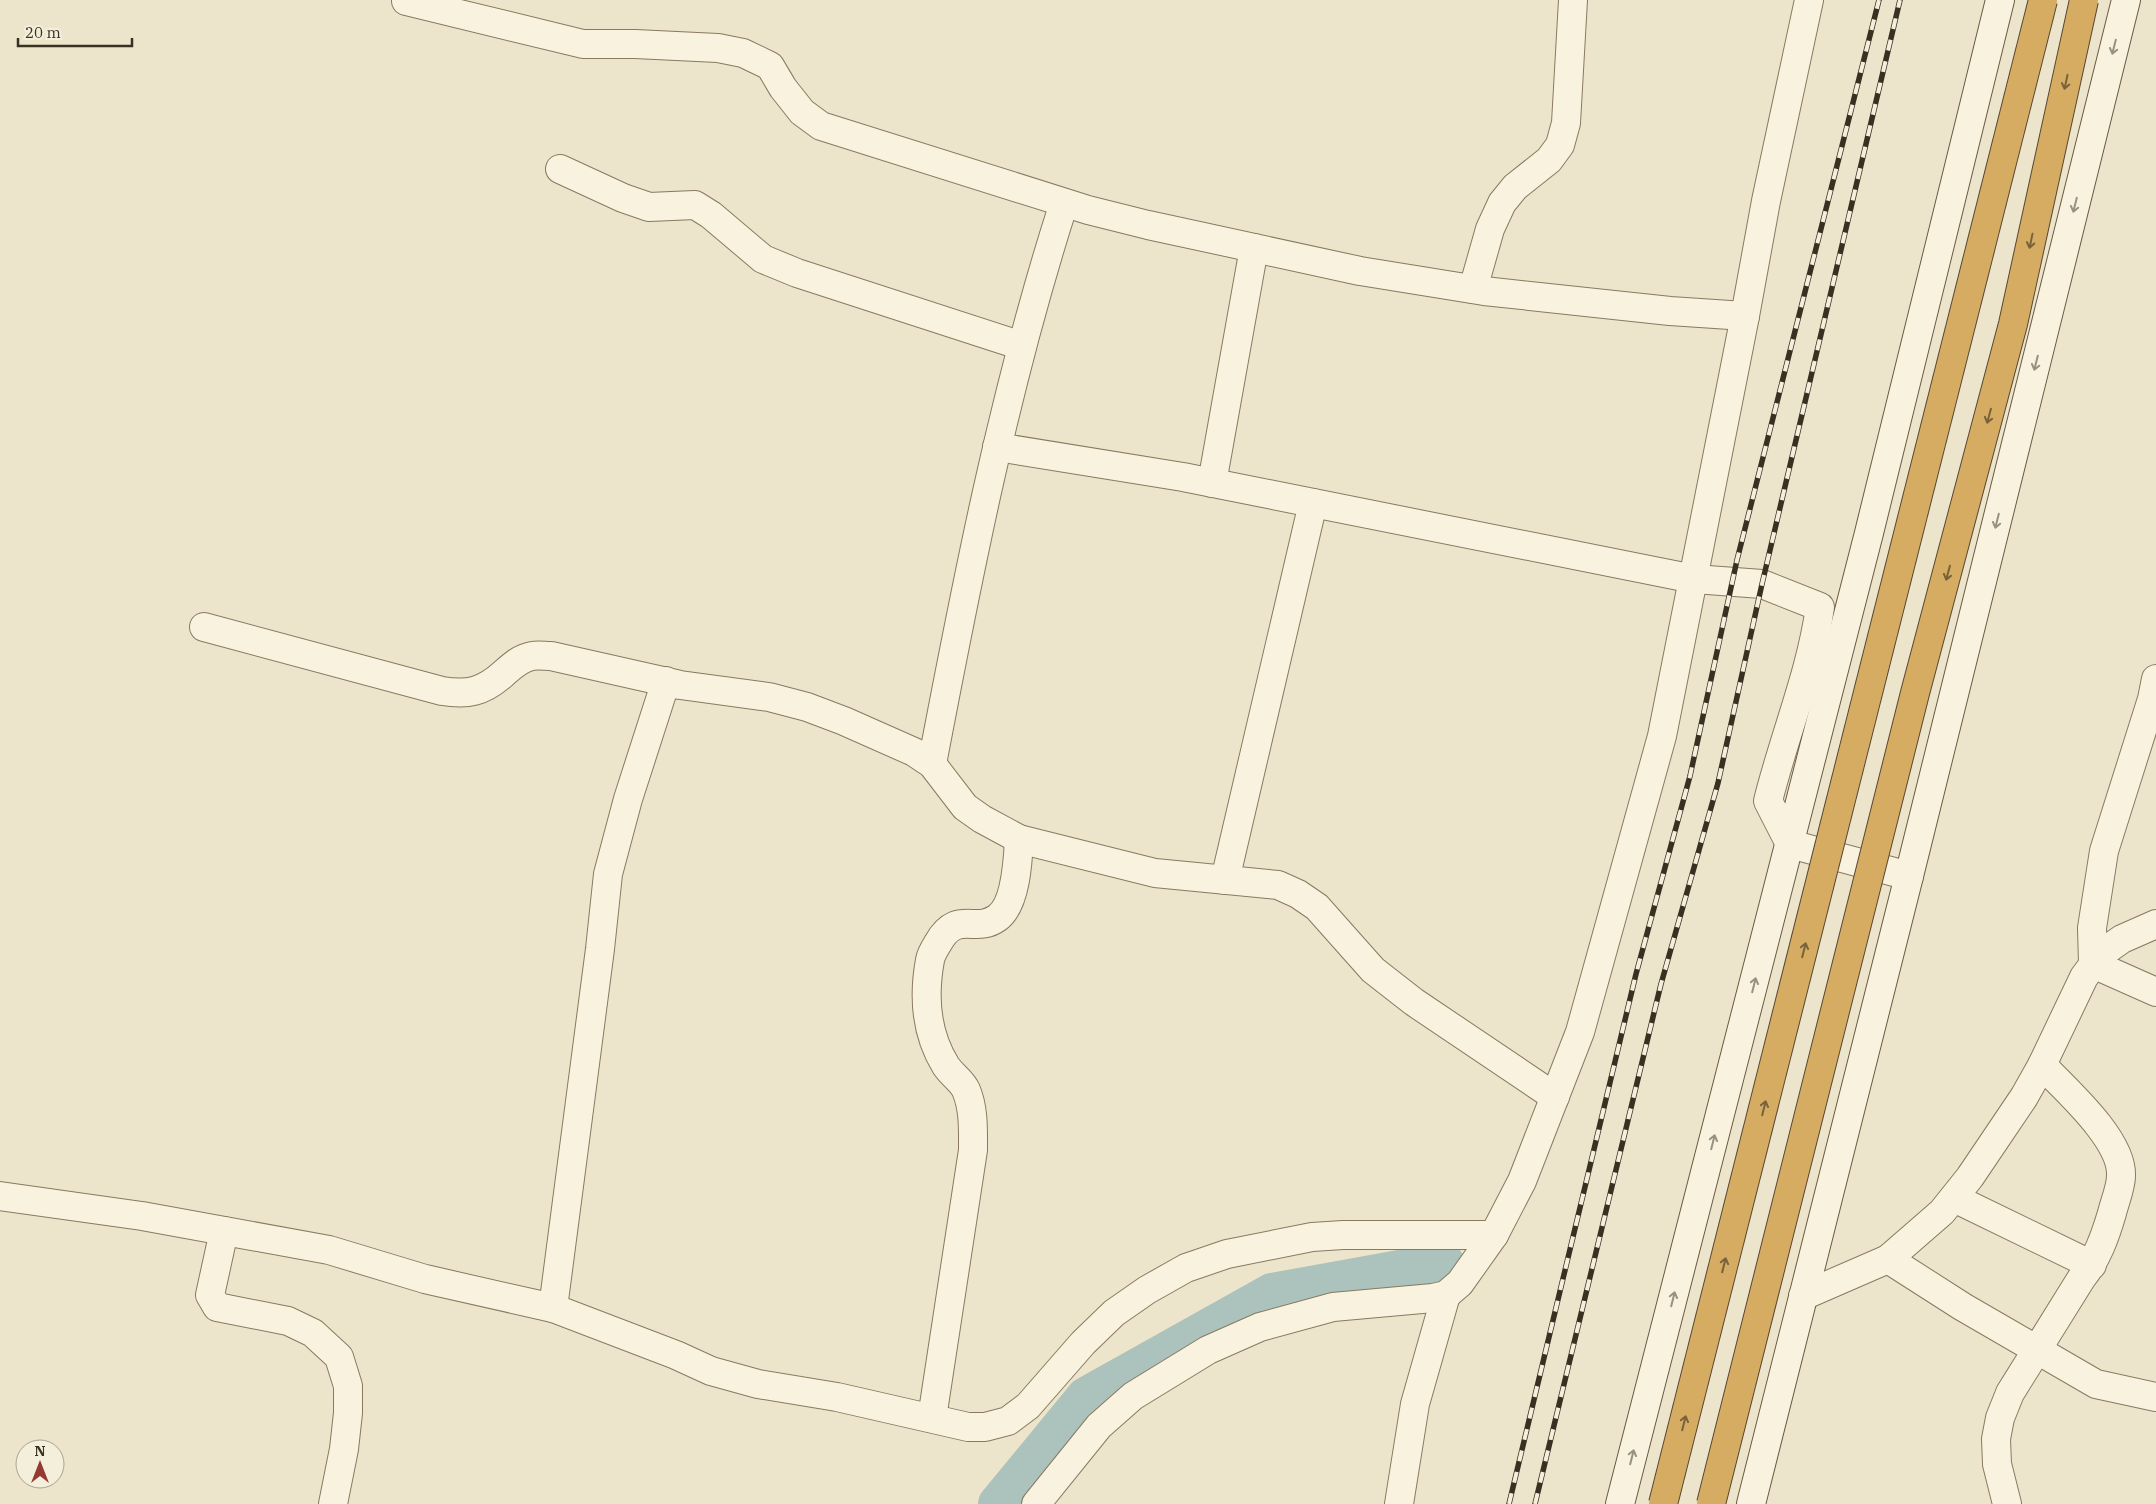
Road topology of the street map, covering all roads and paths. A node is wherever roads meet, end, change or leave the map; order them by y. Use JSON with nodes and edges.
{"nodes":[{"id":1,"x":1572,"y":0,"type":"edge"},
{"id":2,"x":1809,"y":0,"type":"edge"},
{"id":3,"x":2000,"y":0,"type":"edge"},
{"id":4,"x":2043,"y":0,"type":"edge"},
{"id":5,"x":2084,"y":0,"type":"edge"},
{"id":6,"x":2126,"y":0,"type":"edge"},
{"id":7,"x":406,"y":1,"type":"edge"},
{"id":8,"x":560,"y":169,"type":"dead end"},
{"id":9,"x":1064,"y":203,"type":"junction"},
{"id":10,"x":1254,"y":248,"type":"junction"},
{"id":11,"x":1473,"y":289,"type":"junction"},
{"id":12,"x":1746,"y":316,"type":"junction"},
{"id":13,"x":1022,"y":346,"type":"junction"},
{"id":14,"x":997,"y":447,"type":"junction"},
{"id":15,"x":1212,"y":483,"type":"junction"},
{"id":16,"x":1313,"y":503,"type":"junction"},
{"id":17,"x":1694,"y":579,"type":"junction"},
{"id":18,"x":204,"y":627,"type":"dead end"},
{"id":19,"x":2156,"y":679,"type":"edge"},
{"id":20,"x":666,"y":682,"type":"junction"},
{"id":21,"x":932,"y":764,"type":"junction"},
{"id":22,"x":1019,"y":839,"type":"junction"},
{"id":23,"x":1790,"y":844,"type":"junction"},
{"id":24,"x":1909,"y":876,"type":"junction"},
{"id":25,"x":1225,"y":880,"type":"junction"},
{"id":26,"x":2156,"y":924,"type":"edge"},
{"id":27,"x":2094,"y":964,"type":"junction"},
{"id":28,"x":2156,"y":992,"type":"edge"},
{"id":29,"x":2042,"y":1065,"type":"junction"},
{"id":30,"x":1555,"y":1097,"type":"junction"},
{"id":31,"x":0,"y":1196,"type":"edge"},
{"id":32,"x":1954,"y":1198,"type":"junction"},
{"id":33,"x":224,"y":1231,"type":"junction"},
{"id":34,"x":1494,"y":1235,"type":"junction"},
{"id":35,"x":1888,"y":1259,"type":"junction"},
{"id":36,"x":2092,"y":1265,"type":"junction"},
{"id":37,"x":1453,"y":1289,"type":"junction"},
{"id":38,"x":1803,"y":1296,"type":"junction"},
{"id":39,"x":553,"y":1308,"type":"junction"},
{"id":40,"x":2037,"y":1349,"type":"junction"},
{"id":41,"x":2156,"y":1397,"type":"edge"},
{"id":42,"x":932,"y":1418,"type":"junction"},
{"id":43,"x":333,"y":1504,"type":"edge"},
{"id":44,"x":1036,"y":1504,"type":"edge"},
{"id":45,"x":1399,"y":1504,"type":"edge"},
{"id":46,"x":1620,"y":1504,"type":"edge"},
{"id":47,"x":1663,"y":1504,"type":"edge"},
{"id":48,"x":1711,"y":1504,"type":"edge"},
{"id":49,"x":1751,"y":1504,"type":"edge"},
{"id":50,"x":2007,"y":1504,"type":"edge"}],
"edges":[{"from":1,"to":11,"type":"street"},
{"from":2,"to":12,"type":"street"},
{"from":3,"to":23,"type":"street"},
{"from":47,"to":4,"type":"highway","one_way":true,"bridge":true},
{"from":5,"to":48,"type":"highway","one_way":true,"bridge":true},
{"from":6,"to":24,"type":"street","one_way":true},
{"from":7,"to":9,"type":"street"},
{"from":8,"to":13,"type":"street"},
{"from":9,"to":10,"type":"street"},
{"from":9,"to":13,"type":"street"},
{"from":10,"to":11,"type":"street"},
{"from":10,"to":15,"type":"street"},
{"from":11,"to":12,"type":"street"},
{"from":12,"to":17,"type":"street"},
{"from":13,"to":14,"type":"street"},
{"from":14,"to":15,"type":"street"},
{"from":14,"to":21,"type":"street"},
{"from":15,"to":16,"type":"street"},
{"from":16,"to":17,"type":"street"},
{"from":16,"to":25,"type":"street"},
{"from":17,"to":23,"type":"street"},
{"from":17,"to":30,"type":"street"},
{"from":18,"to":20,"type":"street"},
{"from":19,"to":27,"type":"street"},
{"from":20,"to":21,"type":"street"},
{"from":20,"to":39,"type":"street"},
{"from":21,"to":22,"type":"street"},
{"from":22,"to":25,"type":"street"},
{"from":22,"to":42,"type":"street"},
{"from":23,"to":24,"type":"street"},
{"from":46,"to":23,"type":"street","one_way":true},
{"from":24,"to":38,"type":"street"},
{"from":25,"to":30,"type":"street"},
{"from":26,"to":27,"type":"street"},
{"from":27,"to":28,"type":"street"},
{"from":27,"to":29,"type":"street"},
{"from":29,"to":32,"type":"street"},
{"from":29,"to":36,"type":"street"},
{"from":30,"to":34,"type":"street"},
{"from":31,"to":33,"type":"street"},
{"from":32,"to":35,"type":"street"},
{"from":32,"to":36,"type":"street"},
{"from":33,"to":39,"type":"street"},
{"from":33,"to":43,"type":"street"},
{"from":34,"to":37,"type":"street"},
{"from":34,"to":42,"type":"street"},
{"from":35,"to":38,"type":"street"},
{"from":35,"to":40,"type":"street"},
{"from":36,"to":40,"type":"street"},
{"from":37,"to":44,"type":"street"},
{"from":37,"to":45,"type":"street"},
{"from":38,"to":49,"type":"street"},
{"from":39,"to":42,"type":"street"},
{"from":40,"to":41,"type":"street"},
{"from":40,"to":50,"type":"street"}]}
